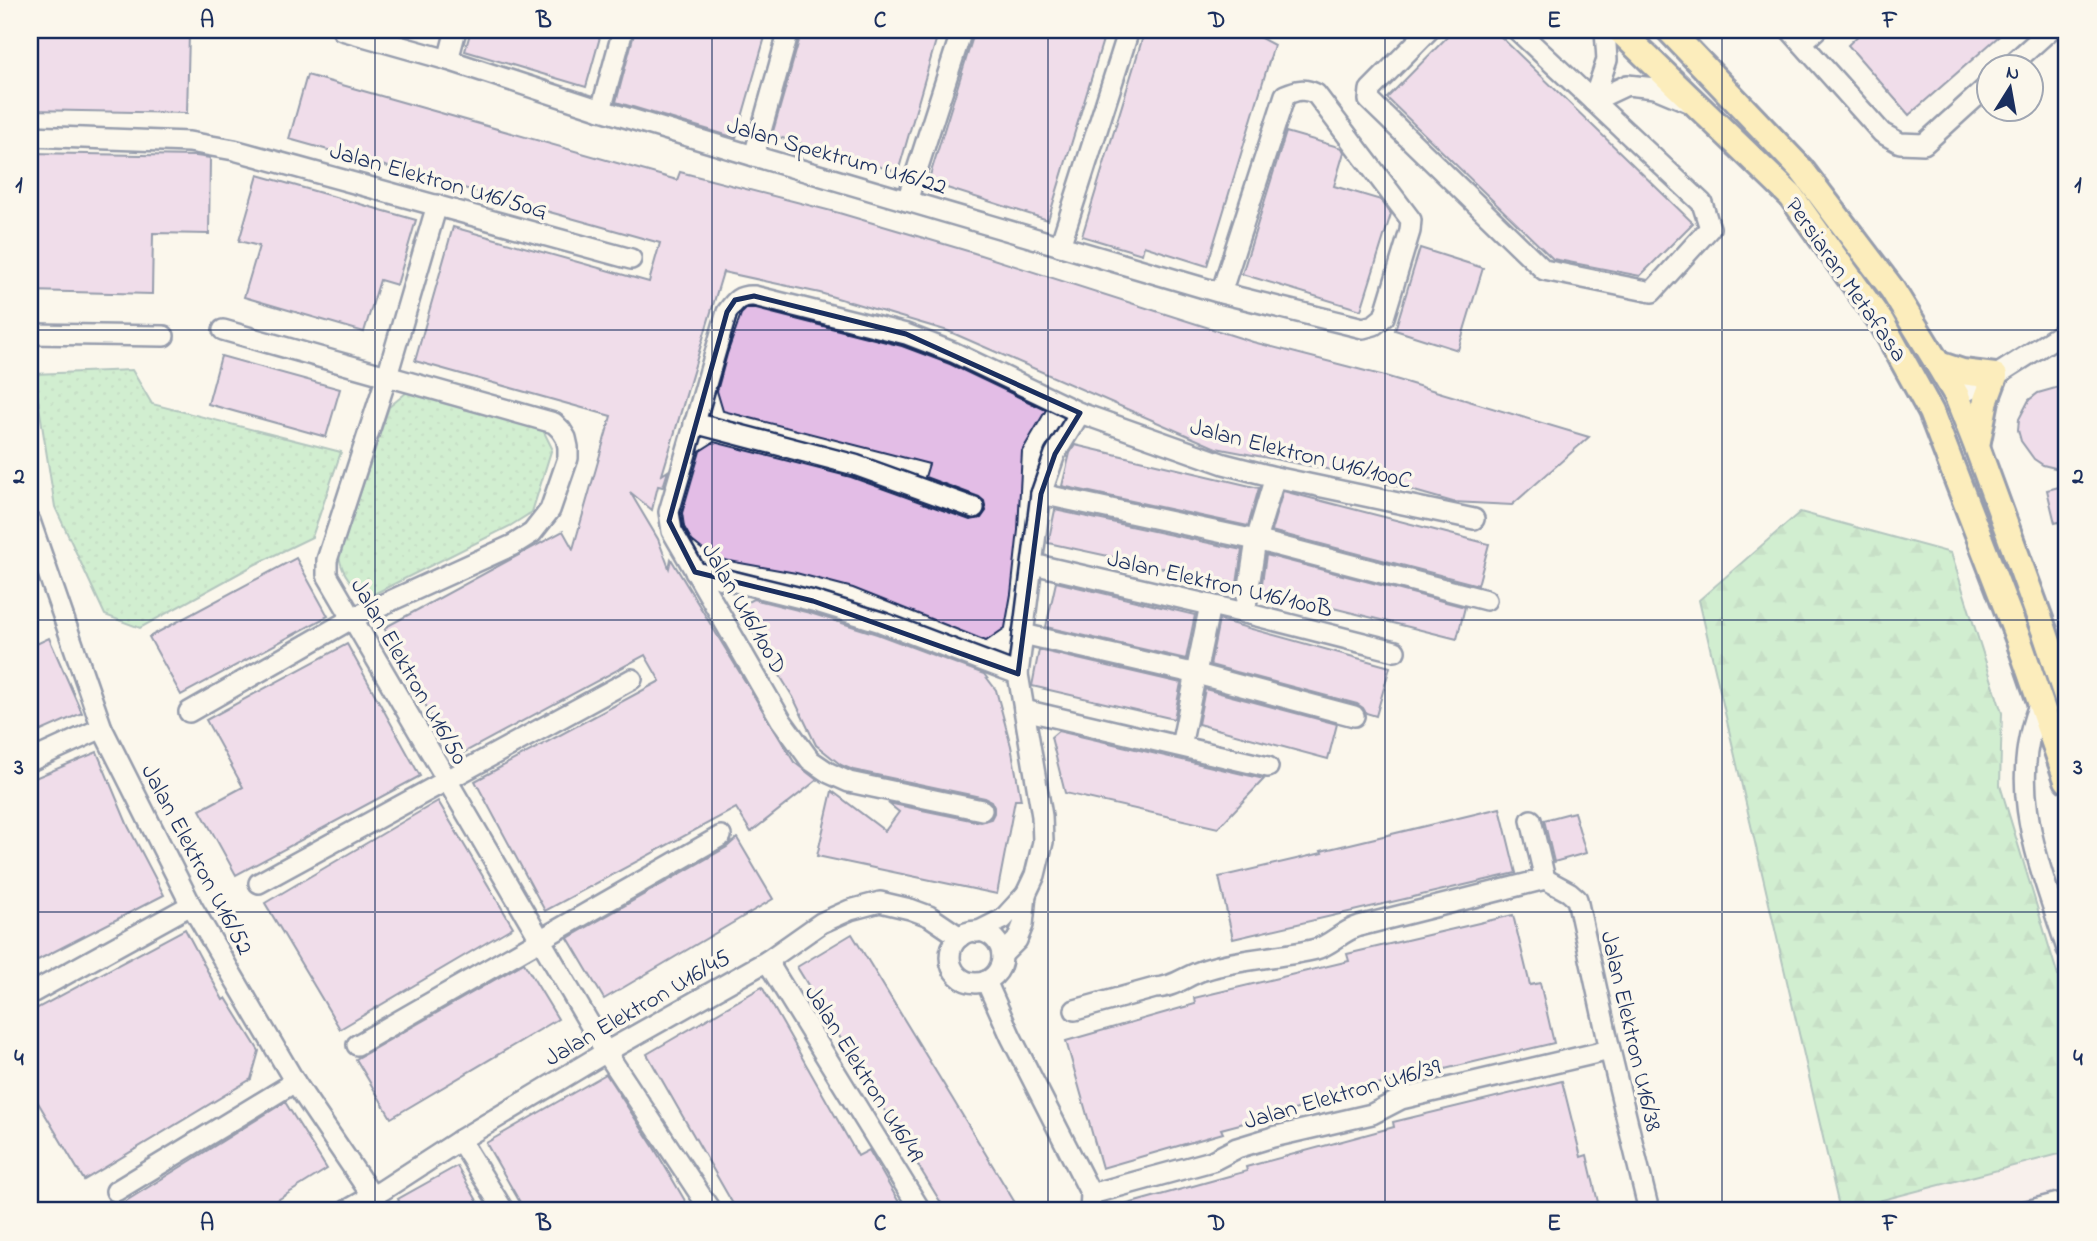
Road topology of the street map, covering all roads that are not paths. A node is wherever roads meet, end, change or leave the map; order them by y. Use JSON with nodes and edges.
{"nodes":[{"id":1,"x":342,"y":30,"type":"edge"},
{"id":2,"x":456,"y":30,"type":"edge"},
{"id":3,"x":623,"y":30,"type":"edge"},
{"id":4,"x":789,"y":30,"type":"edge"},
{"id":5,"x":962,"y":30,"type":"edge"},
{"id":6,"x":1129,"y":30,"type":"edge"},
{"id":7,"x":1429,"y":30,"type":"edge"},
{"id":8,"x":1517,"y":30,"type":"edge"},
{"id":9,"x":1605,"y":30,"type":"edge"},
{"id":10,"x":1619,"y":30,"type":"edge"},
{"id":11,"x":1669,"y":30,"type":"edge"},
{"id":12,"x":2050,"y":30,"type":"edge"},
{"id":13,"x":1802,"y":34,"type":"edge"},
{"id":14,"x":2026,"y":52,"type":"edge"},
{"id":15,"x":448,"y":61,"type":"junction"},
{"id":16,"x":1974,"y":99,"type":"edge"},
{"id":17,"x":1593,"y":101,"type":"junction"},
{"id":18,"x":1698,"y":105,"type":"junction"},
{"id":19,"x":601,"y":110,"type":"junction"},
{"id":20,"x":30,"y":136,"type":"edge"},
{"id":21,"x":754,"y":156,"type":"junction"},
{"id":22,"x":907,"y":201,"type":"junction"},
{"id":23,"x":437,"y":205,"type":"junction"},
{"id":24,"x":1060,"y":246,"type":"junction"},
{"id":25,"x":631,"y":259,"type":"dead end"},
{"id":26,"x":1221,"y":293,"type":"junction"},
{"id":27,"x":735,"y":300,"type":"joint"},
{"id":28,"x":223,"y":330,"type":"dead end"},
{"id":29,"x":2067,"y":330,"type":"edge"},
{"id":30,"x":30,"y":334,"type":"edge"},
{"id":31,"x":163,"y":336,"type":"dead end"},
{"id":32,"x":1938,"y":364,"type":"junction"},
{"id":33,"x":387,"y":376,"type":"junction"},
{"id":34,"x":1995,"y":376,"type":"junction"},
{"id":35,"x":1957,"y":396,"type":"junction"},
{"id":36,"x":1080,"y":413,"type":"junction"},
{"id":37,"x":694,"y":423,"type":"junction"},
{"id":38,"x":1944,"y":446,"type":"junction"},
{"id":39,"x":1977,"y":447,"type":"junction"},
{"id":40,"x":1275,"y":477,"type":"junction"},
{"id":41,"x":1041,"y":494,"type":"junction"},
{"id":42,"x":974,"y":508,"type":"dead end"},
{"id":43,"x":1474,"y":519,"type":"dead end"},
{"id":44,"x":30,"y":521,"type":"edge"},
{"id":45,"x":1256,"y":540,"type":"junction"},
{"id":46,"x":1033,"y":564,"type":"junction"},
{"id":47,"x":695,"y":572,"type":"junction"},
{"id":48,"x":1486,"y":600,"type":"dead end"},
{"id":49,"x":1210,"y":605,"type":"junction"},
{"id":50,"x":1245,"y":613,"type":"junction"},
{"id":51,"x":352,"y":618,"type":"junction"},
{"id":52,"x":1023,"y":634,"type":"junction"},
{"id":53,"x":1395,"y":651,"type":"dead end"},
{"id":54,"x":1018,"y":674,"type":"junction"},
{"id":55,"x":1197,"y":674,"type":"junction"},
{"id":56,"x":632,"y":679,"type":"dead end"},
{"id":57,"x":2041,"y":699,"type":"junction"},
{"id":58,"x":2067,"y":699,"type":"edge"},
{"id":59,"x":1024,"y":710,"type":"junction"},
{"id":60,"x":189,"y":712,"type":"dead end"},
{"id":61,"x":1354,"y":716,"type":"dead end"},
{"id":62,"x":102,"y":728,"type":"junction"},
{"id":63,"x":1181,"y":746,"type":"junction"},
{"id":64,"x":30,"y":761,"type":"edge"},
{"id":65,"x":1268,"y":767,"type":"dead end"},
{"id":66,"x":445,"y":780,"type":"junction"},
{"id":67,"x":2067,"y":780,"type":"edge"},
{"id":68,"x":982,"y":810,"type":"dead end"},
{"id":69,"x":1531,"y":820,"type":"dead end"},
{"id":70,"x":721,"y":836,"type":"dead end"},
{"id":71,"x":1545,"y":879,"type":"junction"},
{"id":72,"x":259,"y":883,"type":"dead end"},
{"id":73,"x":1026,"y":894,"type":"junction"},
{"id":74,"x":191,"y":905,"type":"junction"},
{"id":75,"x":969,"y":934,"type":"junction"},
{"id":76,"x":540,"y":941,"type":"junction"},
{"id":77,"x":2067,"y":949,"type":"edge"},
{"id":78,"x":1002,"y":955,"type":"junction"},
{"id":79,"x":767,"y":961,"type":"junction"},
{"id":80,"x":986,"y":981,"type":"junction"},
{"id":81,"x":30,"y":994,"type":"edge"},
{"id":82,"x":1075,"y":1010,"type":"dead end"},
{"id":83,"x":357,"y":1045,"type":"dead end"},
{"id":84,"x":1609,"y":1050,"type":"junction"},
{"id":85,"x":606,"y":1052,"type":"junction"},
{"id":86,"x":295,"y":1082,"type":"junction"},
{"id":87,"x":460,"y":1140,"type":"junction"},
{"id":88,"x":116,"y":1191,"type":"dead end"},
{"id":89,"x":372,"y":1196,"type":"junction"},
{"id":90,"x":2067,"y":1201,"type":"edge"},
{"id":91,"x":1091,"y":1202,"type":"edge"},
{"id":92,"x":346,"y":1211,"type":"edge"},
{"id":93,"x":504,"y":1211,"type":"edge"},
{"id":94,"x":711,"y":1211,"type":"edge"},
{"id":95,"x":921,"y":1211,"type":"edge"},
{"id":96,"x":1649,"y":1211,"type":"edge"},
{"id":97,"x":2027,"y":1211,"type":"edge"}],
"edges":[{"from":1,"to":15,"type":"street","name":"Jalan Spektrum U16/22"},
{"from":2,"to":15,"type":"street"},
{"from":3,"to":19,"type":"street"},
{"from":4,"to":21,"type":"street"},
{"from":5,"to":22,"type":"street"},
{"from":6,"to":24,"type":"street"},
{"from":7,"to":17,"type":"street"},
{"from":8,"to":17,"type":"street"},
{"from":9,"to":17,"type":"street"},
{"from":10,"to":18,"type":"main road","name":"Persiaran Metafasa"},
{"from":11,"to":32,"type":"main road","name":"Persiaran Metafasa"},
{"from":12,"to":14,"type":"street"},
{"from":13,"to":16,"type":"street"},
{"from":15,"to":19,"type":"street","name":"Jalan Spektrum U16/22"},
{"from":17,"to":18,"type":"street"},
{"from":18,"to":38,"type":"main road","name":"Persiaran Metafasa"},
{"from":19,"to":21,"type":"street","name":"Jalan Spektrum U16/22"},
{"from":20,"to":23,"type":"street","name":"Jalan Elektron U16/50G"},
{"from":21,"to":22,"type":"street","name":"Jalan Spektrum U16/22"},
{"from":22,"to":24,"type":"street","name":"Jalan Spektrum U16/22"},
{"from":23,"to":25,"type":"street","name":"Jalan Elektron U16/50G"},
{"from":23,"to":33,"type":"street","name":"Jalan Elektron U16/50"},
{"from":24,"to":26,"type":"street","name":"Jalan Spektrum U16/22"},
{"from":26,"to":26,"type":"street","name":"Jalan Spektrum U16/22"},
{"from":27,"to":36,"type":"street","name":"Jalan Elektron U16/100C"},
{"from":27,"to":37,"type":"street","name":"Jalan U16/100D"},
{"from":28,"to":33,"type":"street"},
{"from":29,"to":34,"type":"street"},
{"from":30,"to":31,"type":"street"},
{"from":32,"to":34,"type":"main road"},
{"from":32,"to":35,"type":"main road","name":"Persiaran Metafasa"},
{"from":33,"to":51,"type":"street","name":"Jalan Elektron U16/50"},
{"from":33,"to":51,"type":"street"},
{"from":34,"to":35,"type":"street"},
{"from":34,"to":39,"type":"main road"},
{"from":35,"to":38,"type":"main road"},
{"from":35,"to":39,"type":"main road","name":"Persiaran Metafasa"},
{"from":36,"to":40,"type":"street","name":"Jalan Elektron U16/100C"},
{"from":36,"to":41,"type":"street"},
{"from":37,"to":42,"type":"street"},
{"from":37,"to":47,"type":"street","name":"Jalan U16/100D"},
{"from":38,"to":57,"type":"main road","name":"Persiaran Metafasa"},
{"from":39,"to":58,"type":"main road","name":"Persiaran Metafasa"},
{"from":40,"to":43,"type":"street","name":"Jalan Elektron U16/100C"},
{"from":40,"to":45,"type":"street"},
{"from":41,"to":45,"type":"street"},
{"from":41,"to":46,"type":"street"},
{"from":44,"to":62,"type":"street","name":"Jalan Elektron U16/52"},
{"from":45,"to":48,"type":"street"},
{"from":45,"to":50,"type":"street"},
{"from":46,"to":49,"type":"street","name":"Jalan Elektron U16/100B"},
{"from":46,"to":52,"type":"street"},
{"from":47,"to":54,"type":"street"},
{"from":47,"to":68,"type":"street","name":"Jalan U16/100D"},
{"from":49,"to":50,"type":"street","name":"Jalan Elektron U16/100B"},
{"from":49,"to":55,"type":"street"},
{"from":50,"to":53,"type":"street","name":"Jalan Elektron U16/100B"},
{"from":51,"to":60,"type":"street"},
{"from":51,"to":66,"type":"street","name":"Jalan Elektron U16/50"},
{"from":52,"to":54,"type":"street"},
{"from":52,"to":55,"type":"street"},
{"from":54,"to":59,"type":"street"},
{"from":55,"to":61,"type":"street"},
{"from":55,"to":63,"type":"street"},
{"from":56,"to":66,"type":"street"},
{"from":57,"to":67,"type":"main road","name":"Persiaran Metafasa"},
{"from":57,"to":77,"type":"street"},
{"from":59,"to":63,"type":"street"},
{"from":59,"to":73,"type":"street"},
{"from":62,"to":64,"type":"street"},
{"from":62,"to":74,"type":"street","name":"Jalan Elektron U16/52"},
{"from":63,"to":65,"type":"street"},
{"from":66,"to":72,"type":"street"},
{"from":66,"to":76,"type":"street","name":"Jalan Elektron U16/50"},
{"from":69,"to":71,"type":"street"},
{"from":70,"to":76,"type":"street"},
{"from":71,"to":82,"type":"street"},
{"from":71,"to":84,"type":"street","name":"Jalan Elektron U16/38"},
{"from":73,"to":75,"type":"street"},
{"from":73,"to":78,"type":"street"},
{"from":74,"to":81,"type":"street"},
{"from":74,"to":86,"type":"street","name":"Jalan Elektron U16/52"},
{"from":75,"to":78,"type":"street"},
{"from":75,"to":79,"type":"street","name":"Jalan Elektron U16/45"},
{"from":75,"to":80,"type":"street"},
{"from":76,"to":83,"type":"street"},
{"from":76,"to":85,"type":"street","name":"Jalan Elektron U16/50"},
{"from":78,"to":80,"type":"street"},
{"from":79,"to":85,"type":"street","name":"Jalan Elektron U16/45"},
{"from":79,"to":95,"type":"street","name":"Jalan Elektron U16/49"},
{"from":80,"to":91,"type":"street"},
{"from":84,"to":91,"type":"street","name":"Jalan Elektron U16/39"},
{"from":84,"to":96,"type":"street","name":"Jalan Elektron U16/38"},
{"from":85,"to":87,"type":"street","name":"Jalan Elektron U16/45"},
{"from":85,"to":94,"type":"street","name":"Jalan Elektron U16/50"},
{"from":86,"to":88,"type":"street"},
{"from":86,"to":89,"type":"street","name":"Jalan Elektron U16/52"},
{"from":87,"to":89,"type":"street","name":"Jalan Elektron U16/45"},
{"from":87,"to":93,"type":"street"},
{"from":89,"to":92,"type":"street","name":"Jalan Elektron U16/45"},
{"from":90,"to":97,"type":"street"}]}
